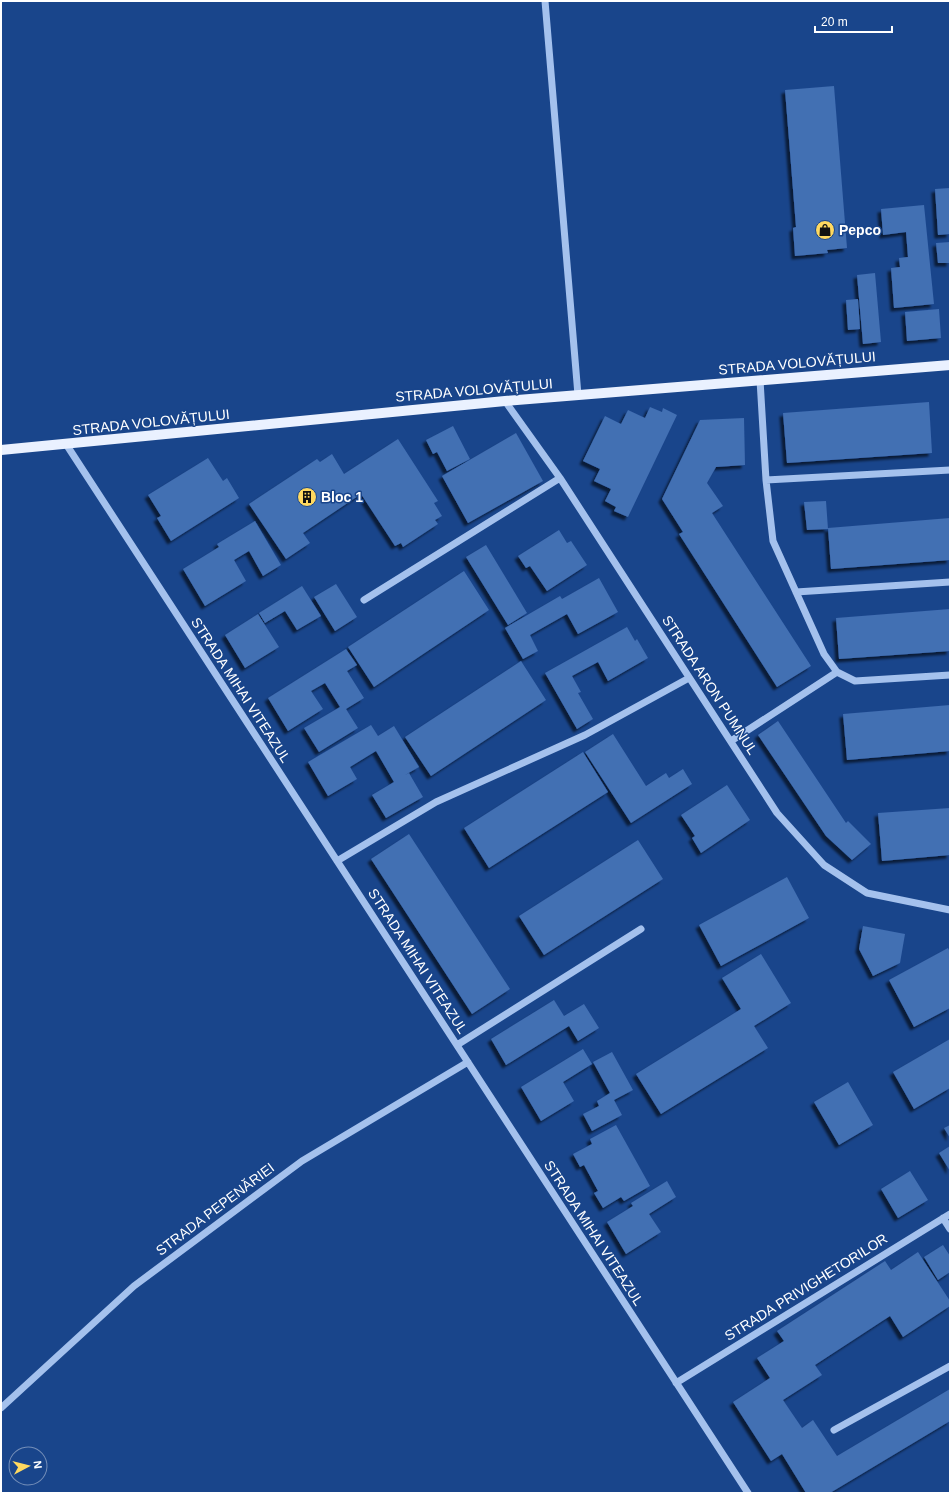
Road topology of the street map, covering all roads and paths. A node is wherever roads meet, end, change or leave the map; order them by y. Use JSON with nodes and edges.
{"nodes":[{"id":1,"x":545,"y":1,"type":"edge"},
{"id":2,"x":950,"y":365,"type":"edge"},
{"id":3,"x":760,"y":380,"type":"junction"},
{"id":4,"x":578,"y":395,"type":"junction"},
{"id":5,"x":505,"y":401,"type":"junction"},
{"id":6,"x":66,"y":444,"type":"junction"},
{"id":7,"x":1,"y":450,"type":"edge"},
{"id":8,"x":950,"y":470,"type":"edge"},
{"id":9,"x":560,"y":478,"type":"junction"},
{"id":10,"x":766,"y":480,"type":"junction"},
{"id":11,"x":950,"y":582,"type":"edge"},
{"id":12,"x":796,"y":592,"type":"junction"},
{"id":13,"x":364,"y":600,"type":"dead end"},
{"id":14,"x":837,"y":672,"type":"junction"},
{"id":15,"x":950,"y":675,"type":"edge"},
{"id":16,"x":689,"y":678,"type":"junction"},
{"id":17,"x":731,"y":741,"type":"junction"},
{"id":18,"x":337,"y":861,"type":"junction"},
{"id":19,"x":950,"y":910,"type":"edge"},
{"id":20,"x":641,"y":929,"type":"dead end"},
{"id":21,"x":456,"y":1045,"type":"junction"},
{"id":22,"x":468,"y":1062,"type":"junction"},
{"id":23,"x":950,"y":1214,"type":"edge"},
{"id":24,"x":943,"y":1218,"type":"junction"},
{"id":25,"x":950,"y":1229,"type":"edge"},
{"id":26,"x":950,"y":1366,"type":"edge"},
{"id":27,"x":676,"y":1382,"type":"junction"},
{"id":28,"x":1,"y":1408,"type":"edge"},
{"id":29,"x":834,"y":1430,"type":"dead end"},
{"id":30,"x":748,"y":1493,"type":"edge"}],
"edges":[{"from":1,"to":4,"type":"street"},
{"from":2,"to":3,"type":"main road","name":"STRADA VOLOVĂȚULUI"},
{"from":3,"to":4,"type":"main road","name":"STRADA VOLOVĂȚULUI"},
{"from":3,"to":10,"type":"street"},
{"from":4,"to":5,"type":"main road","name":"STRADA VOLOVĂȚULUI"},
{"from":5,"to":6,"type":"main road","name":"STRADA VOLOVĂȚULUI"},
{"from":5,"to":9,"type":"street","name":"STRADA ARON PUMNUL"},
{"from":6,"to":7,"type":"main road","name":"STRADA VOLOVĂȚULUI"},
{"from":6,"to":18,"type":"street","name":"STRADA MIHAI VITEAZUL"},
{"from":8,"to":10,"type":"street"},
{"from":9,"to":13,"type":"street"},
{"from":9,"to":16,"type":"street","name":"STRADA ARON PUMNUL"},
{"from":10,"to":12,"type":"street"},
{"from":11,"to":12,"type":"street"},
{"from":12,"to":14,"type":"street"},
{"from":14,"to":15,"type":"street"},
{"from":14,"to":17,"type":"street"},
{"from":16,"to":17,"type":"street","name":"STRADA ARON PUMNUL"},
{"from":16,"to":18,"type":"street"},
{"from":17,"to":19,"type":"street","name":"STRADA ARON PUMNUL"},
{"from":18,"to":21,"type":"street","name":"STRADA MIHAI VITEAZUL"},
{"from":20,"to":21,"type":"street"},
{"from":21,"to":22,"type":"street","name":"STRADA MIHAI VITEAZUL"},
{"from":22,"to":27,"type":"street","name":"STRADA MIHAI VITEAZUL"},
{"from":22,"to":28,"type":"street","name":"STRADA PEPENĂRIEI"},
{"from":23,"to":24,"type":"street","name":"STRADA PRIVIGHETORILOR"},
{"from":24,"to":25,"type":"street"},
{"from":24,"to":27,"type":"street","name":"STRADA PRIVIGHETORILOR"},
{"from":26,"to":29,"type":"street"},
{"from":27,"to":30,"type":"street","name":"STRADA MIHAI VITEAZUL"}]}
